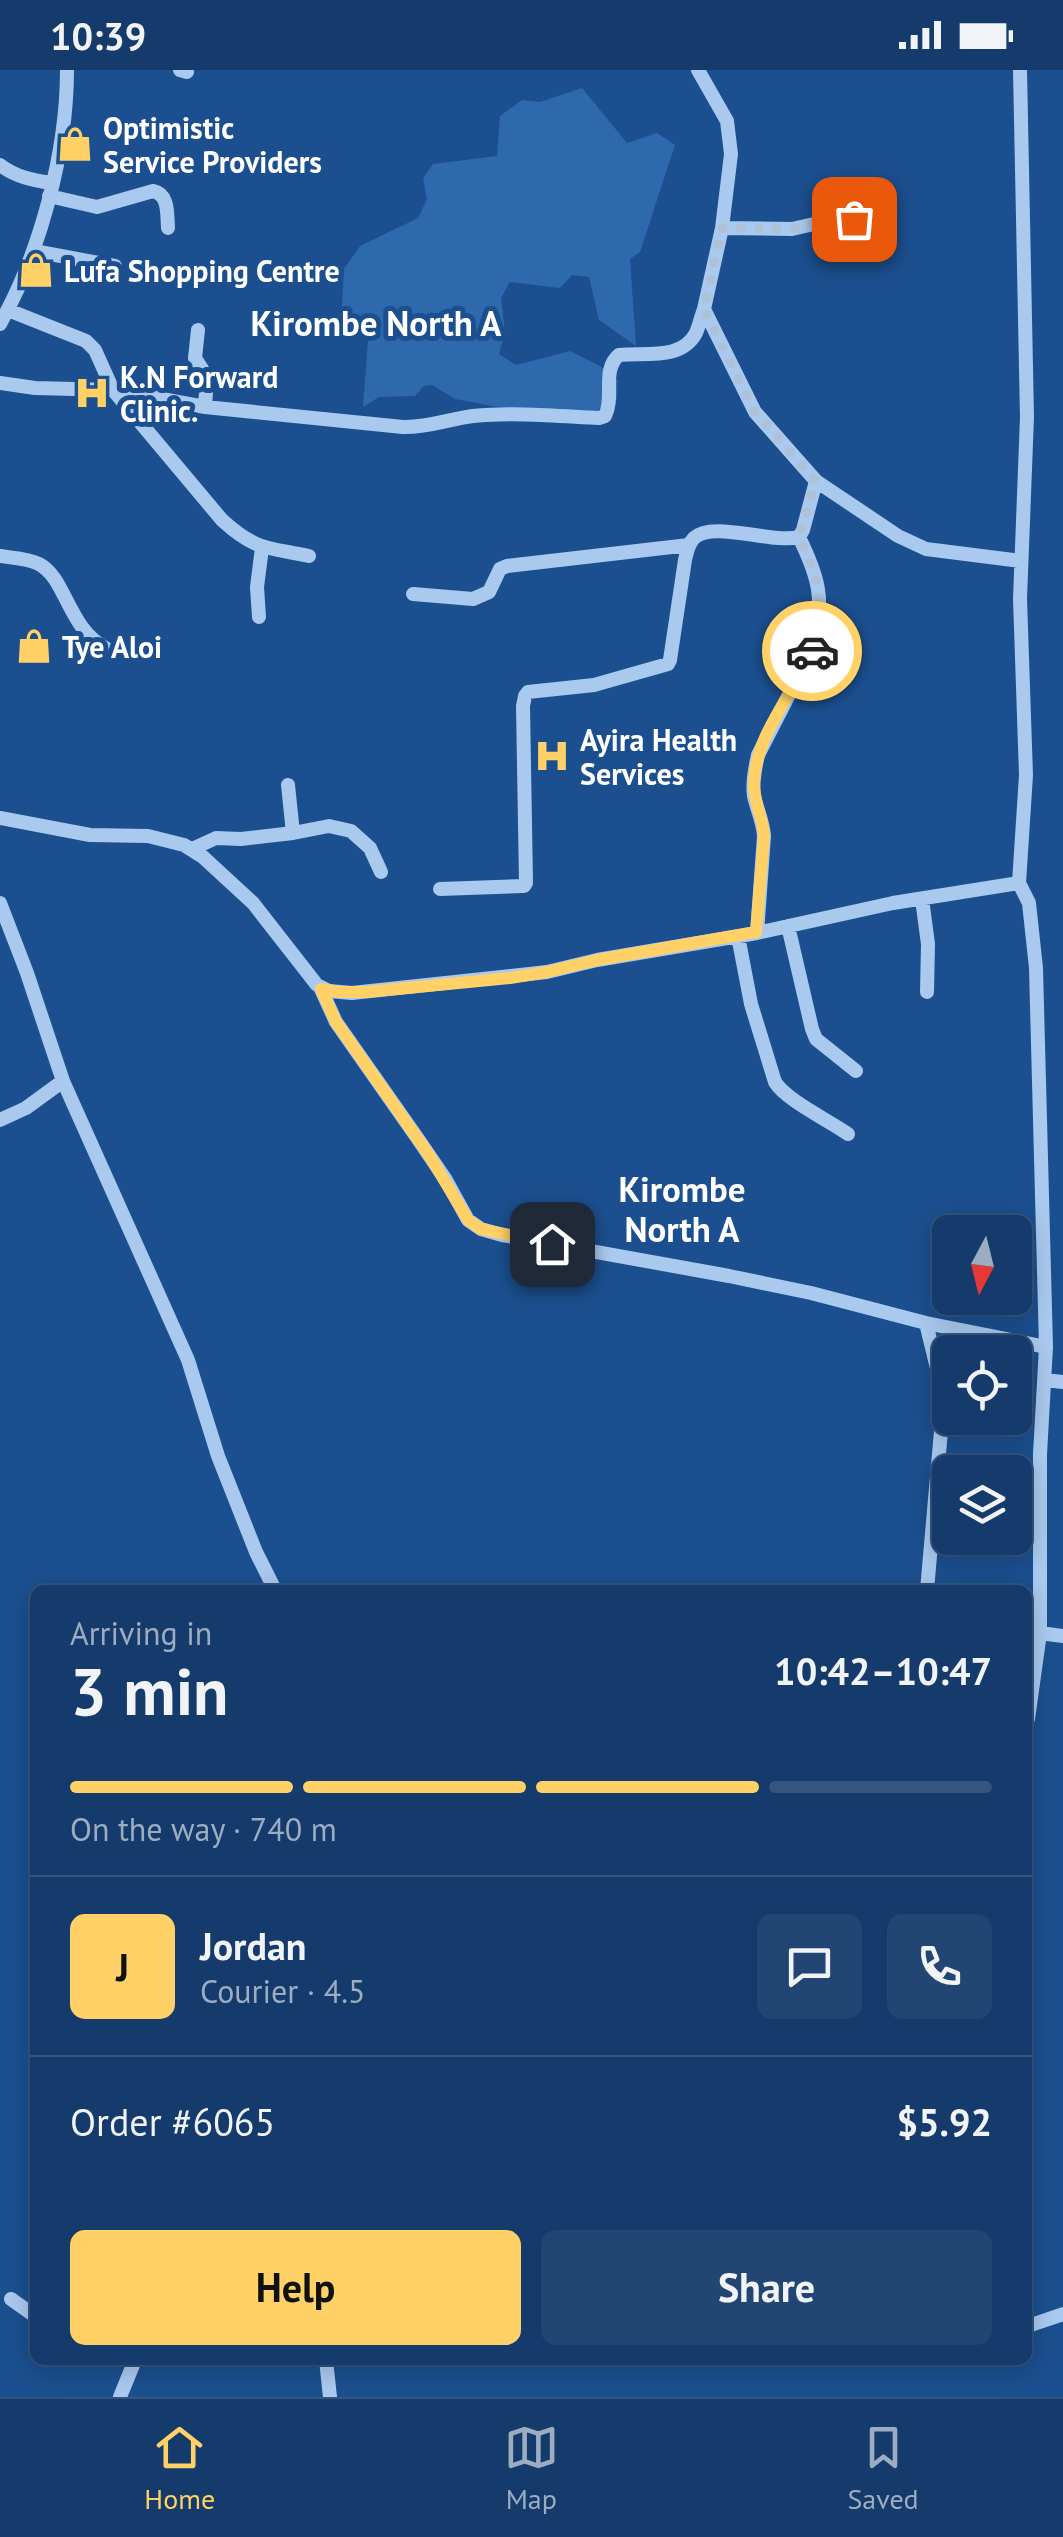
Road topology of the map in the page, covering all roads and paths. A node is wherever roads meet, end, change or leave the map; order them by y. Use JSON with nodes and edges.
{"nodes":[{"id":1,"x":66,"y":70,"type":"edge"},
{"id":2,"x":698,"y":70,"type":"edge"},
{"id":3,"x":1020,"y":70,"type":"edge"},
{"id":4,"x":0,"y":165,"type":"edge"},
{"id":5,"x":50,"y":190,"type":"junction"},
{"id":6,"x":854,"y":219,"type":"dead end"},
{"id":7,"x":168,"y":228,"type":"dead end"},
{"id":8,"x":722,"y":228,"type":"junction"},
{"id":9,"x":34,"y":251,"type":"junction"},
{"id":10,"x":115,"y":266,"type":"dead end"},
{"id":11,"x":704,"y":309,"type":"junction"},
{"id":12,"x":8,"y":310,"type":"junction"},
{"id":13,"x":0,"y":324,"type":"edge"},
{"id":14,"x":198,"y":330,"type":"dead end"},
{"id":15,"x":0,"y":383,"type":"edge"},
{"id":16,"x":113,"y":390,"type":"junction"},
{"id":17,"x":205,"y":407,"type":"junction"},
{"id":18,"x":816,"y":481,"type":"junction"},
{"id":19,"x":799,"y":537,"type":"junction"},
{"id":20,"x":689,"y":545,"type":"junction"},
{"id":21,"x":262,"y":548,"type":"junction"},
{"id":22,"x":0,"y":556,"type":"edge"},
{"id":23,"x":309,"y":556,"type":"dead end"},
{"id":24,"x":1021,"y":561,"type":"junction"},
{"id":25,"x":413,"y":594,"type":"dead end"},
{"id":26,"x":259,"y":618,"type":"dead end"},
{"id":27,"x":107,"y":648,"type":"dead end"},
{"id":28,"x":288,"y":785,"type":"dead end"},
{"id":29,"x":0,"y":818,"type":"edge"},
{"id":30,"x":293,"y":833,"type":"junction"},
{"id":31,"x":192,"y":850,"type":"junction"},
{"id":32,"x":381,"y":872,"type":"dead end"},
{"id":33,"x":1019,"y":883,"type":"junction"},
{"id":34,"x":440,"y":888,"type":"dead end"},
{"id":35,"x":922,"y":899,"type":"junction"},
{"id":36,"x":0,"y":903,"type":"edge"},
{"id":37,"x":788,"y":926,"type":"junction"},
{"id":38,"x":756,"y":932,"type":"junction"},
{"id":39,"x":738,"y":936,"type":"junction"},
{"id":40,"x":321,"y":989,"type":"junction"},
{"id":41,"x":928,"y":992,"type":"dead end"},
{"id":42,"x":856,"y":1071,"type":"dead end"},
{"id":43,"x":64,"y":1081,"type":"junction"},
{"id":44,"x":0,"y":1120,"type":"edge"},
{"id":45,"x":848,"y":1134,"type":"dead end"},
{"id":46,"x":926,"y":1323,"type":"junction"},
{"id":47,"x":1046,"y":1347,"type":"junction"},
{"id":48,"x":1044,"y":1380,"type":"junction"},
{"id":49,"x":1063,"y":1382,"type":"edge"},
{"id":50,"x":272,"y":1585,"type":"edge"},
{"id":51,"x":927,"y":1585,"type":"edge"},
{"id":52,"x":1040,"y":1633,"type":"junction"},
{"id":53,"x":1063,"y":1636,"type":"edge"},
{"id":54,"x":1032,"y":1691,"type":"edge"},
{"id":55,"x":11,"y":2299,"type":"dead end"},
{"id":56,"x":30,"y":2312,"type":"edge"},
{"id":57,"x":1063,"y":2314,"type":"edge"},
{"id":58,"x":1032,"y":2325,"type":"edge"},
{"id":59,"x":130,"y":2365,"type":"edge"},
{"id":60,"x":327,"y":2365,"type":"edge"},
{"id":61,"x":120,"y":2397,"type":"edge"},
{"id":62,"x":330,"y":2397,"type":"edge"}],
"edges":[{"from":1,"to":5,"type":"street"},
{"from":2,"to":8,"type":"street"},
{"from":3,"to":24,"type":"street"},
{"from":4,"to":5,"type":"street"},
{"from":5,"to":7,"type":"street"},
{"from":5,"to":9,"type":"street"},
{"from":6,"to":8,"type":"street"},
{"from":8,"to":11,"type":"street"},
{"from":9,"to":10,"type":"street"},
{"from":9,"to":12,"type":"street"},
{"from":11,"to":17,"type":"street"},
{"from":11,"to":18,"type":"street"},
{"from":12,"to":13,"type":"street"},
{"from":12,"to":16,"type":"street"},
{"from":14,"to":17,"type":"street"},
{"from":15,"to":16,"type":"street"},
{"from":16,"to":17,"type":"street"},
{"from":16,"to":21,"type":"street"},
{"from":18,"to":19,"type":"street"},
{"from":18,"to":24,"type":"street"},
{"from":19,"to":20,"type":"street"},
{"from":19,"to":38,"type":"street"},
{"from":20,"to":25,"type":"street"},
{"from":20,"to":34,"type":"street"},
{"from":21,"to":23,"type":"street"},
{"from":21,"to":26,"type":"street"},
{"from":22,"to":27,"type":"street"},
{"from":24,"to":33,"type":"street"},
{"from":28,"to":30,"type":"street"},
{"from":29,"to":31,"type":"street"},
{"from":30,"to":31,"type":"street"},
{"from":30,"to":32,"type":"street"},
{"from":31,"to":40,"type":"street"},
{"from":33,"to":35,"type":"street"},
{"from":33,"to":47,"type":"street"},
{"from":35,"to":37,"type":"street"},
{"from":35,"to":41,"type":"street"},
{"from":36,"to":43,"type":"street"},
{"from":37,"to":38,"type":"street"},
{"from":37,"to":42,"type":"street"},
{"from":38,"to":39,"type":"street"},
{"from":39,"to":40,"type":"street"},
{"from":39,"to":45,"type":"street"},
{"from":40,"to":46,"type":"street"},
{"from":43,"to":44,"type":"street"},
{"from":43,"to":50,"type":"street"},
{"from":46,"to":47,"type":"street"},
{"from":46,"to":51,"type":"street"},
{"from":47,"to":48,"type":"street"},
{"from":48,"to":49,"type":"street"},
{"from":48,"to":52,"type":"street"},
{"from":52,"to":53,"type":"street"},
{"from":52,"to":54,"type":"street"},
{"from":55,"to":56,"type":"street"},
{"from":57,"to":58,"type":"street"},
{"from":59,"to":61,"type":"street"},
{"from":60,"to":62,"type":"street"}]}
